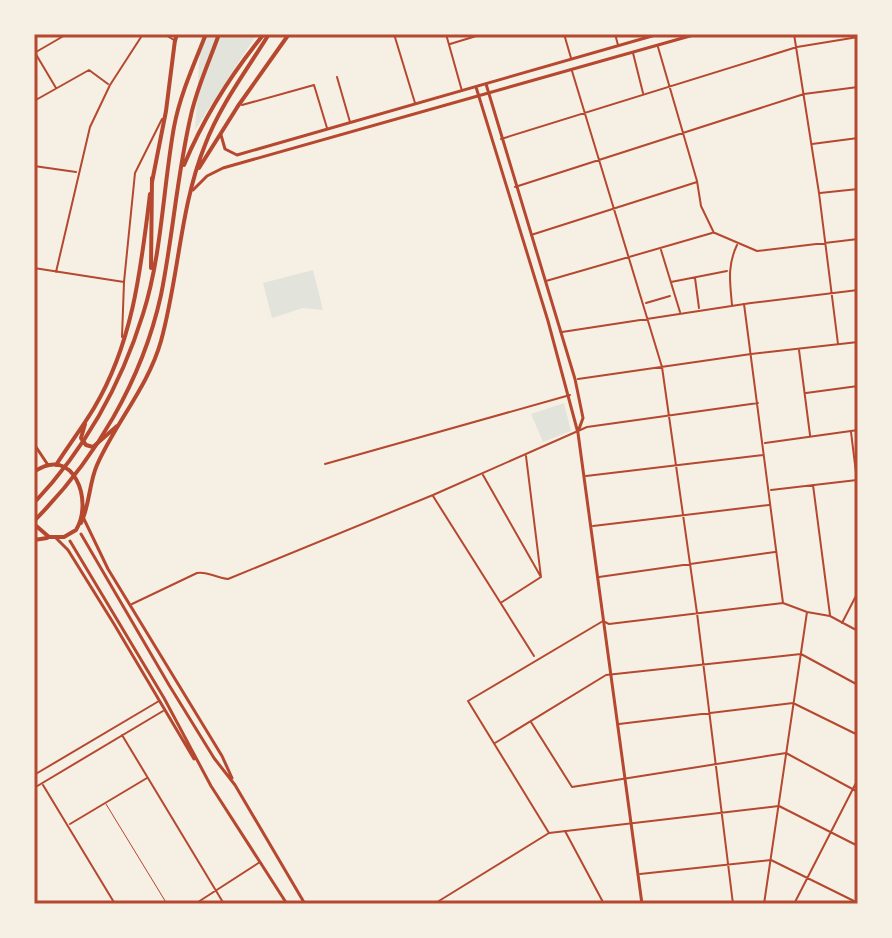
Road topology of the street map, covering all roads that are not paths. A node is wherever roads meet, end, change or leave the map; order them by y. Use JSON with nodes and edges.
{"nodes":[{"id":1,"x":67,"y":34,"type":"edge"},
{"id":2,"x":143,"y":34,"type":"edge"},
{"id":3,"x":164,"y":34,"type":"edge"},
{"id":4,"x":176,"y":34,"type":"edge"},
{"id":5,"x":206,"y":34,"type":"edge"},
{"id":6,"x":219,"y":34,"type":"edge"},
{"id":7,"x":266,"y":34,"type":"edge"},
{"id":8,"x":289,"y":34,"type":"edge"},
{"id":9,"x":394,"y":34,"type":"edge"},
{"id":10,"x":446,"y":34,"type":"edge"},
{"id":11,"x":483,"y":34,"type":"edge"},
{"id":12,"x":564,"y":34,"type":"edge"},
{"id":13,"x":615,"y":34,"type":"edge"},
{"id":14,"x":659,"y":34,"type":"edge"},
{"id":15,"x":697,"y":34,"type":"edge"},
{"id":16,"x":794,"y":34,"type":"edge"},
{"id":17,"x":858,"y":37,"type":"edge"},
{"id":18,"x":175,"y":41,"type":"junction"},
{"id":19,"x":449,"y":44,"type":"junction"},
{"id":20,"x":657,"y":45,"type":"junction"},
{"id":21,"x":618,"y":46,"type":"junction"},
{"id":22,"x":797,"y":47,"type":"junction"},
{"id":23,"x":34,"y":52,"type":"edge"},
{"id":24,"x":632,"y":52,"type":"junction"},
{"id":25,"x":571,"y":59,"type":"junction"},
{"id":26,"x":572,"y":70,"type":"junction"},
{"id":27,"x":337,"y":77,"type":"dead end"},
{"id":28,"x":486,"y":84,"type":"junction"},
{"id":29,"x":110,"y":85,"type":"junction"},
{"id":30,"x":670,"y":86,"type":"junction"},
{"id":31,"x":476,"y":87,"type":"junction"},
{"id":32,"x":858,"y":87,"type":"edge"},
{"id":33,"x":56,"y":89,"type":"junction"},
{"id":34,"x":462,"y":91,"type":"junction"},
{"id":35,"x":489,"y":94,"type":"junction"},
{"id":36,"x":644,"y":94,"type":"junction"},
{"id":37,"x":804,"y":94,"type":"junction"},
{"id":38,"x":478,"y":96,"type":"junction"},
{"id":39,"x":34,"y":101,"type":"edge"},
{"id":40,"x":415,"y":104,"type":"junction"},
{"id":41,"x":238,"y":106,"type":"junction"},
{"id":42,"x":166,"y":111,"type":"junction"},
{"id":43,"x":585,"y":112,"type":"junction"},
{"id":44,"x":350,"y":123,"type":"junction"},
{"id":45,"x":328,"y":129,"type":"junction"},
{"id":46,"x":221,"y":133,"type":"junction"},
{"id":47,"x":684,"y":134,"type":"junction"},
{"id":48,"x":858,"y":138,"type":"edge"},
{"id":49,"x":501,"y":139,"type":"junction"},
{"id":50,"x":811,"y":144,"type":"junction"},
{"id":51,"x":600,"y":162,"type":"junction"},
{"id":52,"x":34,"y":166,"type":"edge"},
{"id":53,"x":78,"y":173,"type":"junction"},
{"id":54,"x":196,"y":174,"type":"junction"},
{"id":55,"x":180,"y":175,"type":"junction"},
{"id":56,"x":152,"y":178,"type":"junction"},
{"id":57,"x":697,"y":181,"type":"junction"},
{"id":58,"x":515,"y":187,"type":"junction"},
{"id":59,"x":858,"y":189,"type":"edge"},
{"id":60,"x":190,"y":193,"type":"junction"},
{"id":61,"x":819,"y":193,"type":"junction"},
{"id":62,"x":614,"y":208,"type":"junction"},
{"id":63,"x":714,"y":233,"type":"junction"},
{"id":64,"x":530,"y":235,"type":"junction"},
{"id":65,"x":858,"y":239,"type":"edge"},
{"id":66,"x":825,"y":243,"type":"junction"},
{"id":67,"x":738,"y":244,"type":"junction"},
{"id":68,"x":661,"y":248,"type":"junction"},
{"id":69,"x":629,"y":257,"type":"junction"},
{"id":70,"x":34,"y":268,"type":"edge"},
{"id":71,"x":728,"y":271,"type":"junction"},
{"id":72,"x":56,"y":272,"type":"junction"},
{"id":73,"x":695,"y":277,"type":"junction"},
{"id":74,"x":124,"y":282,"type":"junction"},
{"id":75,"x":151,"y":282,"type":"junction"},
{"id":76,"x":545,"y":282,"type":"junction"},
{"id":77,"x":671,"y":282,"type":"junction"},
{"id":78,"x":858,"y":290,"type":"edge"},
{"id":79,"x":833,"y":293,"type":"junction"},
{"id":80,"x":673,"y":295,"type":"junction"},
{"id":81,"x":550,"y":298,"type":"junction"},
{"id":82,"x":542,"y":301,"type":"junction"},
{"id":83,"x":645,"y":304,"type":"junction"},
{"id":84,"x":744,"y":304,"type":"junction"},
{"id":85,"x":732,"y":305,"type":"junction"},
{"id":86,"x":699,"y":310,"type":"junction"},
{"id":87,"x":680,"y":313,"type":"junction"},
{"id":88,"x":649,"y":318,"type":"junction"},
{"id":89,"x":561,"y":332,"type":"junction"},
{"id":90,"x":858,"y":342,"type":"edge"},
{"id":91,"x":838,"y":344,"type":"junction"},
{"id":92,"x":122,"y":349,"type":"junction"},
{"id":93,"x":799,"y":349,"type":"junction"},
{"id":94,"x":751,"y":354,"type":"junction"},
{"id":95,"x":662,"y":367,"type":"junction"},
{"id":96,"x":575,"y":379,"type":"junction"},
{"id":97,"x":858,"y":386,"type":"edge"},
{"id":98,"x":805,"y":393,"type":"junction"},
{"id":99,"x":570,"y":395,"type":"junction"},
{"id":100,"x":758,"y":403,"type":"junction"},
{"id":101,"x":671,"y":417,"type":"junction"},
{"id":102,"x":124,"y":419,"type":"junction"},
{"id":103,"x":85,"y":421,"type":"junction"},
{"id":104,"x":858,"y":430,"type":"edge"},
{"id":105,"x":851,"y":431,"type":"junction"},
{"id":106,"x":578,"y":433,"type":"junction"},
{"id":107,"x":810,"y":436,"type":"junction"},
{"id":108,"x":764,"y":443,"type":"junction"},
{"id":109,"x":34,"y":444,"type":"edge"},
{"id":110,"x":765,"y":454,"type":"junction"},
{"id":111,"x":526,"y":455,"type":"junction"},
{"id":112,"x":325,"y":464,"type":"dead end"},
{"id":113,"x":48,"y":465,"type":"junction"},
{"id":114,"x":56,"y":465,"type":"junction"},
{"id":115,"x":675,"y":466,"type":"junction"},
{"id":116,"x":34,"y":472,"type":"edge"},
{"id":117,"x":482,"y":474,"type":"junction"},
{"id":118,"x":586,"y":476,"type":"junction"},
{"id":119,"x":857,"y":480,"type":"edge"},
{"id":120,"x":813,"y":485,"type":"junction"},
{"id":121,"x":858,"y":489,"type":"edge"},
{"id":122,"x":770,"y":491,"type":"junction"},
{"id":123,"x":433,"y":495,"type":"junction"},
{"id":124,"x":34,"y":503,"type":"edge"},
{"id":125,"x":770,"y":505,"type":"junction"},
{"id":126,"x":682,"y":516,"type":"junction"},
{"id":127,"x":82,"y":518,"type":"junction"},
{"id":128,"x":34,"y":522,"type":"edge"},
{"id":129,"x":592,"y":526,"type":"junction"},
{"id":130,"x":81,"y":534,"type":"dead end"},
{"id":131,"x":49,"y":537,"type":"junction"},
{"id":132,"x":56,"y":538,"type":"junction"},
{"id":133,"x":34,"y":540,"type":"edge"},
{"id":134,"x":70,"y":541,"type":"dead end"},
{"id":135,"x":777,"y":552,"type":"junction"},
{"id":136,"x":689,"y":563,"type":"junction"},
{"id":137,"x":541,"y":577,"type":"junction"},
{"id":138,"x":598,"y":578,"type":"junction"},
{"id":139,"x":858,"y":592,"type":"edge"},
{"id":140,"x":501,"y":603,"type":"junction"},
{"id":141,"x":783,"y":603,"type":"junction"},
{"id":142,"x":130,"y":605,"type":"junction"},
{"id":143,"x":807,"y":612,"type":"junction"},
{"id":144,"x":697,"y":613,"type":"junction"},
{"id":145,"x":830,"y":616,"type":"junction"},
{"id":146,"x":603,"y":621,"type":"junction"},
{"id":147,"x":842,"y":623,"type":"junction"},
{"id":148,"x":858,"y":631,"type":"edge"},
{"id":149,"x":801,"y":654,"type":"junction"},
{"id":150,"x":535,"y":658,"type":"junction"},
{"id":151,"x":703,"y":664,"type":"junction"},
{"id":152,"x":611,"y":676,"type":"junction"},
{"id":153,"x":858,"y":685,"type":"edge"},
{"id":154,"x":160,"y":701,"type":"junction"},
{"id":155,"x":793,"y":703,"type":"junction"},
{"id":156,"x":165,"y":710,"type":"junction"},
{"id":157,"x":709,"y":713,"type":"junction"},
{"id":158,"x":530,"y":721,"type":"junction"},
{"id":159,"x":618,"y":724,"type":"junction"},
{"id":160,"x":122,"y":735,"type":"junction"},
{"id":161,"x":858,"y":735,"type":"edge"},
{"id":162,"x":493,"y":743,"type":"junction"},
{"id":163,"x":786,"y":753,"type":"junction"},
{"id":164,"x":715,"y":764,"type":"junction"},
{"id":165,"x":34,"y":775,"type":"edge"},
{"id":166,"x":148,"y":777,"type":"junction"},
{"id":167,"x":625,"y":777,"type":"junction"},
{"id":168,"x":858,"y":779,"type":"edge"},
{"id":169,"x":42,"y":784,"type":"junction"},
{"id":170,"x":235,"y":785,"type":"junction"},
{"id":171,"x":211,"y":786,"type":"junction"},
{"id":172,"x":34,"y":788,"type":"edge"},
{"id":173,"x":853,"y":789,"type":"junction"},
{"id":174,"x":858,"y":792,"type":"edge"},
{"id":175,"x":105,"y":803,"type":"junction"},
{"id":176,"x":779,"y":806,"type":"junction"},
{"id":177,"x":723,"y":812,"type":"junction"},
{"id":178,"x":68,"y":825,"type":"junction"},
{"id":179,"x":632,"y":825,"type":"junction"},
{"id":180,"x":565,"y":831,"type":"junction"},
{"id":181,"x":831,"y":831,"type":"junction"},
{"id":182,"x":549,"y":833,"type":"junction"},
{"id":183,"x":858,"y":846,"type":"edge"},
{"id":184,"x":771,"y":860,"type":"junction"},
{"id":185,"x":261,"y":861,"type":"junction"},
{"id":186,"x":728,"y":863,"type":"junction"},
{"id":187,"x":639,"y":874,"type":"junction"},
{"id":188,"x":807,"y":877,"type":"junction"},
{"id":189,"x":216,"y":891,"type":"junction"},
{"id":190,"x":858,"y":903,"type":"edge"},
{"id":191,"x":115,"y":904,"type":"edge"},
{"id":192,"x":167,"y":904,"type":"edge"},
{"id":193,"x":195,"y":904,"type":"edge"},
{"id":194,"x":224,"y":904,"type":"edge"},
{"id":195,"x":287,"y":904,"type":"edge"},
{"id":196,"x":305,"y":904,"type":"edge"},
{"id":197,"x":434,"y":904,"type":"edge"},
{"id":198,"x":604,"y":904,"type":"edge"},
{"id":199,"x":642,"y":904,"type":"edge"},
{"id":200,"x":733,"y":904,"type":"edge"},
{"id":201,"x":764,"y":904,"type":"edge"},
{"id":202,"x":794,"y":904,"type":"edge"}],
"edges":[{"from":1,"to":23,"type":"street"},
{"from":2,"to":29,"type":"street"},
{"from":3,"to":18,"type":"street"},
{"from":4,"to":18,"type":"main road"},
{"from":5,"to":75,"type":"main road"},
{"from":6,"to":55,"type":"main road"},
{"from":7,"to":54,"type":"main road"},
{"from":7,"to":55,"type":"main road"},
{"from":8,"to":41,"type":"main road"},
{"from":9,"to":40,"type":"street"},
{"from":10,"to":19,"type":"street"},
{"from":11,"to":19,"type":"street"},
{"from":12,"to":25,"type":"street"},
{"from":13,"to":21,"type":"street"},
{"from":14,"to":21,"type":"street"},
{"from":15,"to":20,"type":"street"},
{"from":16,"to":22,"type":"street"},
{"from":17,"to":22,"type":"street"},
{"from":18,"to":42,"type":"main road"},
{"from":19,"to":34,"type":"street"},
{"from":20,"to":24,"type":"street"},
{"from":20,"to":30,"type":"street"},
{"from":21,"to":25,"type":"street"},
{"from":22,"to":30,"type":"street"},
{"from":22,"to":37,"type":"street"},
{"from":23,"to":33,"type":"street"},
{"from":24,"to":26,"type":"street"},
{"from":24,"to":36,"type":"street"},
{"from":25,"to":28,"type":"street"},
{"from":26,"to":35,"type":"street"},
{"from":26,"to":43,"type":"street"},
{"from":27,"to":44,"type":"street"},
{"from":28,"to":31,"type":"street"},
{"from":28,"to":35,"type":"street"},
{"from":29,"to":33,"type":"street"},
{"from":29,"to":53,"type":"street"},
{"from":30,"to":36,"type":"street"},
{"from":30,"to":47,"type":"street"},
{"from":31,"to":34,"type":"street"},
{"from":31,"to":38,"type":"street"},
{"from":32,"to":37,"type":"street"},
{"from":33,"to":39,"type":"street"},
{"from":34,"to":40,"type":"street"},
{"from":35,"to":38,"type":"street"},
{"from":35,"to":49,"type":"street"},
{"from":36,"to":43,"type":"street"},
{"from":37,"to":47,"type":"street"},
{"from":37,"to":50,"type":"street"},
{"from":38,"to":60,"type":"street"},
{"from":38,"to":82,"type":"street"},
{"from":40,"to":44,"type":"street"},
{"from":41,"to":45,"type":"street"},
{"from":41,"to":46,"type":"main road"},
{"from":42,"to":56,"type":"main road"},
{"from":42,"to":74,"type":"street"},
{"from":43,"to":49,"type":"street"},
{"from":43,"to":51,"type":"street"},
{"from":44,"to":45,"type":"street"},
{"from":45,"to":46,"type":"street"},
{"from":46,"to":54,"type":"main road"},
{"from":47,"to":51,"type":"street"},
{"from":47,"to":57,"type":"street"},
{"from":48,"to":50,"type":"street"},
{"from":49,"to":58,"type":"street"},
{"from":50,"to":61,"type":"street"},
{"from":51,"to":58,"type":"street"},
{"from":51,"to":62,"type":"street"},
{"from":52,"to":53,"type":"street"},
{"from":53,"to":72,"type":"street"},
{"from":54,"to":60,"type":"main road"},
{"from":55,"to":128,"type":"main road"},
{"from":56,"to":75,"type":"main road"},
{"from":56,"to":92,"type":"main road"},
{"from":57,"to":62,"type":"street"},
{"from":57,"to":63,"type":"street"},
{"from":58,"to":64,"type":"street"},
{"from":59,"to":61,"type":"street"},
{"from":60,"to":102,"type":"main road"},
{"from":61,"to":66,"type":"street"},
{"from":62,"to":64,"type":"street"},
{"from":62,"to":69,"type":"street"},
{"from":63,"to":67,"type":"street"},
{"from":63,"to":68,"type":"street"},
{"from":64,"to":76,"type":"street"},
{"from":65,"to":66,"type":"street"},
{"from":66,"to":67,"type":"street"},
{"from":66,"to":79,"type":"street"},
{"from":67,"to":71,"type":"street"},
{"from":68,"to":69,"type":"street"},
{"from":68,"to":77,"type":"street"},
{"from":69,"to":76,"type":"street"},
{"from":69,"to":83,"type":"street"},
{"from":70,"to":72,"type":"street"},
{"from":71,"to":73,"type":"street"},
{"from":71,"to":85,"type":"street"},
{"from":72,"to":74,"type":"street"},
{"from":73,"to":77,"type":"street"},
{"from":73,"to":86,"type":"street"},
{"from":74,"to":92,"type":"street"},
{"from":75,"to":124,"type":"main road"},
{"from":76,"to":81,"type":"street"},
{"from":77,"to":80,"type":"street"},
{"from":78,"to":79,"type":"street"},
{"from":79,"to":84,"type":"street"},
{"from":79,"to":91,"type":"street"},
{"from":80,"to":83,"type":"street"},
{"from":80,"to":87,"type":"street"},
{"from":81,"to":82,"type":"street"},
{"from":81,"to":89,"type":"street"},
{"from":82,"to":99,"type":"street"},
{"from":83,"to":88,"type":"street"},
{"from":84,"to":85,"type":"street"},
{"from":84,"to":94,"type":"street"},
{"from":85,"to":86,"type":"street"},
{"from":86,"to":87,"type":"street"},
{"from":87,"to":88,"type":"street"},
{"from":88,"to":89,"type":"street"},
{"from":88,"to":95,"type":"street"},
{"from":89,"to":96,"type":"street"},
{"from":90,"to":91,"type":"street"},
{"from":91,"to":93,"type":"street"},
{"from":92,"to":103,"type":"main road"},
{"from":93,"to":94,"type":"street"},
{"from":93,"to":98,"type":"street"},
{"from":94,"to":95,"type":"street"},
{"from":94,"to":100,"type":"street"},
{"from":95,"to":96,"type":"street"},
{"from":95,"to":101,"type":"street"},
{"from":96,"to":106,"type":"street"},
{"from":97,"to":98,"type":"street"},
{"from":98,"to":107,"type":"street"},
{"from":99,"to":106,"type":"street"},
{"from":99,"to":112,"type":"street"},
{"from":100,"to":101,"type":"street"},
{"from":100,"to":108,"type":"street"},
{"from":101,"to":106,"type":"street"},
{"from":101,"to":115,"type":"street"},
{"from":102,"to":103,"type":"main road"},
{"from":102,"to":127,"type":"main road"},
{"from":103,"to":114,"type":"main road"},
{"from":104,"to":105,"type":"street"},
{"from":105,"to":107,"type":"street"},
{"from":105,"to":119,"type":"street"},
{"from":106,"to":111,"type":"street"},
{"from":106,"to":118,"type":"street"},
{"from":107,"to":108,"type":"street"},
{"from":108,"to":110,"type":"street"},
{"from":109,"to":113,"type":"street"},
{"from":110,"to":115,"type":"street"},
{"from":110,"to":122,"type":"street"},
{"from":111,"to":117,"type":"street"},
{"from":111,"to":137,"type":"street"},
{"from":113,"to":114,"type":"main road"},
{"from":113,"to":116,"type":"main road"},
{"from":114,"to":127,"type":"main road"},
{"from":115,"to":118,"type":"street"},
{"from":115,"to":126,"type":"street"},
{"from":117,"to":123,"type":"street"},
{"from":117,"to":137,"type":"street"},
{"from":118,"to":129,"type":"street"},
{"from":119,"to":120,"type":"street"},
{"from":119,"to":121,"type":"street"},
{"from":120,"to":122,"type":"street"},
{"from":120,"to":145,"type":"street"},
{"from":122,"to":125,"type":"street"},
{"from":123,"to":140,"type":"street"},
{"from":123,"to":142,"type":"street"},
{"from":125,"to":126,"type":"street"},
{"from":125,"to":135,"type":"street"},
{"from":126,"to":129,"type":"street"},
{"from":126,"to":136,"type":"street"},
{"from":127,"to":132,"type":"main road"},
{"from":127,"to":142,"type":"street"},
{"from":128,"to":131,"type":"main road"},
{"from":129,"to":138,"type":"street"},
{"from":130,"to":170,"type":"street"},
{"from":131,"to":132,"type":"main road"},
{"from":131,"to":133,"type":"main road"},
{"from":132,"to":154,"type":"street"},
{"from":134,"to":171,"type":"street"},
{"from":135,"to":136,"type":"street"},
{"from":135,"to":141,"type":"street"},
{"from":136,"to":138,"type":"street"},
{"from":136,"to":144,"type":"street"},
{"from":137,"to":140,"type":"street"},
{"from":138,"to":146,"type":"street"},
{"from":139,"to":147,"type":"street"},
{"from":140,"to":150,"type":"street"},
{"from":141,"to":143,"type":"street"},
{"from":141,"to":144,"type":"street"},
{"from":142,"to":170,"type":"street"},
{"from":143,"to":145,"type":"street"},
{"from":143,"to":149,"type":"street"},
{"from":144,"to":146,"type":"street"},
{"from":144,"to":151,"type":"street"},
{"from":145,"to":147,"type":"street"},
{"from":146,"to":150,"type":"street"},
{"from":146,"to":152,"type":"street"},
{"from":147,"to":148,"type":"street"},
{"from":149,"to":151,"type":"street"},
{"from":149,"to":153,"type":"street"},
{"from":149,"to":155,"type":"street"},
{"from":150,"to":162,"type":"street"},
{"from":151,"to":152,"type":"street"},
{"from":151,"to":157,"type":"street"},
{"from":152,"to":158,"type":"street"},
{"from":152,"to":159,"type":"street"},
{"from":154,"to":156,"type":"street"},
{"from":154,"to":165,"type":"street"},
{"from":155,"to":157,"type":"street"},
{"from":155,"to":161,"type":"street"},
{"from":155,"to":163,"type":"street"},
{"from":156,"to":160,"type":"street"},
{"from":156,"to":171,"type":"street"},
{"from":157,"to":159,"type":"street"},
{"from":157,"to":164,"type":"street"},
{"from":158,"to":162,"type":"street"},
{"from":158,"to":167,"type":"street"},
{"from":159,"to":167,"type":"street"},
{"from":160,"to":166,"type":"street"},
{"from":160,"to":169,"type":"street"},
{"from":162,"to":182,"type":"street"},
{"from":163,"to":164,"type":"street"},
{"from":163,"to":173,"type":"street"},
{"from":163,"to":176,"type":"street"},
{"from":164,"to":167,"type":"street"},
{"from":164,"to":177,"type":"street"},
{"from":166,"to":175,"type":"street"},
{"from":166,"to":189,"type":"street"},
{"from":167,"to":179,"type":"street"},
{"from":168,"to":173,"type":"street"},
{"from":169,"to":172,"type":"street"},
{"from":169,"to":178,"type":"street"},
{"from":170,"to":196,"type":"street"},
{"from":171,"to":185,"type":"street"},
{"from":173,"to":174,"type":"street"},
{"from":173,"to":181,"type":"street"},
{"from":175,"to":178,"type":"street"},
{"from":175,"to":192,"type":"lane"},
{"from":176,"to":177,"type":"street"},
{"from":176,"to":181,"type":"street"},
{"from":176,"to":184,"type":"street"},
{"from":177,"to":179,"type":"street"},
{"from":177,"to":186,"type":"street"},
{"from":178,"to":191,"type":"street"},
{"from":179,"to":180,"type":"street"},
{"from":179,"to":187,"type":"street"},
{"from":180,"to":182,"type":"street"},
{"from":180,"to":198,"type":"street"},
{"from":181,"to":183,"type":"street"},
{"from":181,"to":188,"type":"street"},
{"from":182,"to":197,"type":"street"},
{"from":184,"to":186,"type":"street"},
{"from":184,"to":188,"type":"street"},
{"from":184,"to":201,"type":"street"},
{"from":185,"to":189,"type":"street"},
{"from":185,"to":195,"type":"street"},
{"from":186,"to":187,"type":"street"},
{"from":186,"to":200,"type":"street"},
{"from":187,"to":199,"type":"street"},
{"from":188,"to":190,"type":"street"},
{"from":188,"to":202,"type":"street"},
{"from":189,"to":193,"type":"street"},
{"from":189,"to":194,"type":"street"}]}
